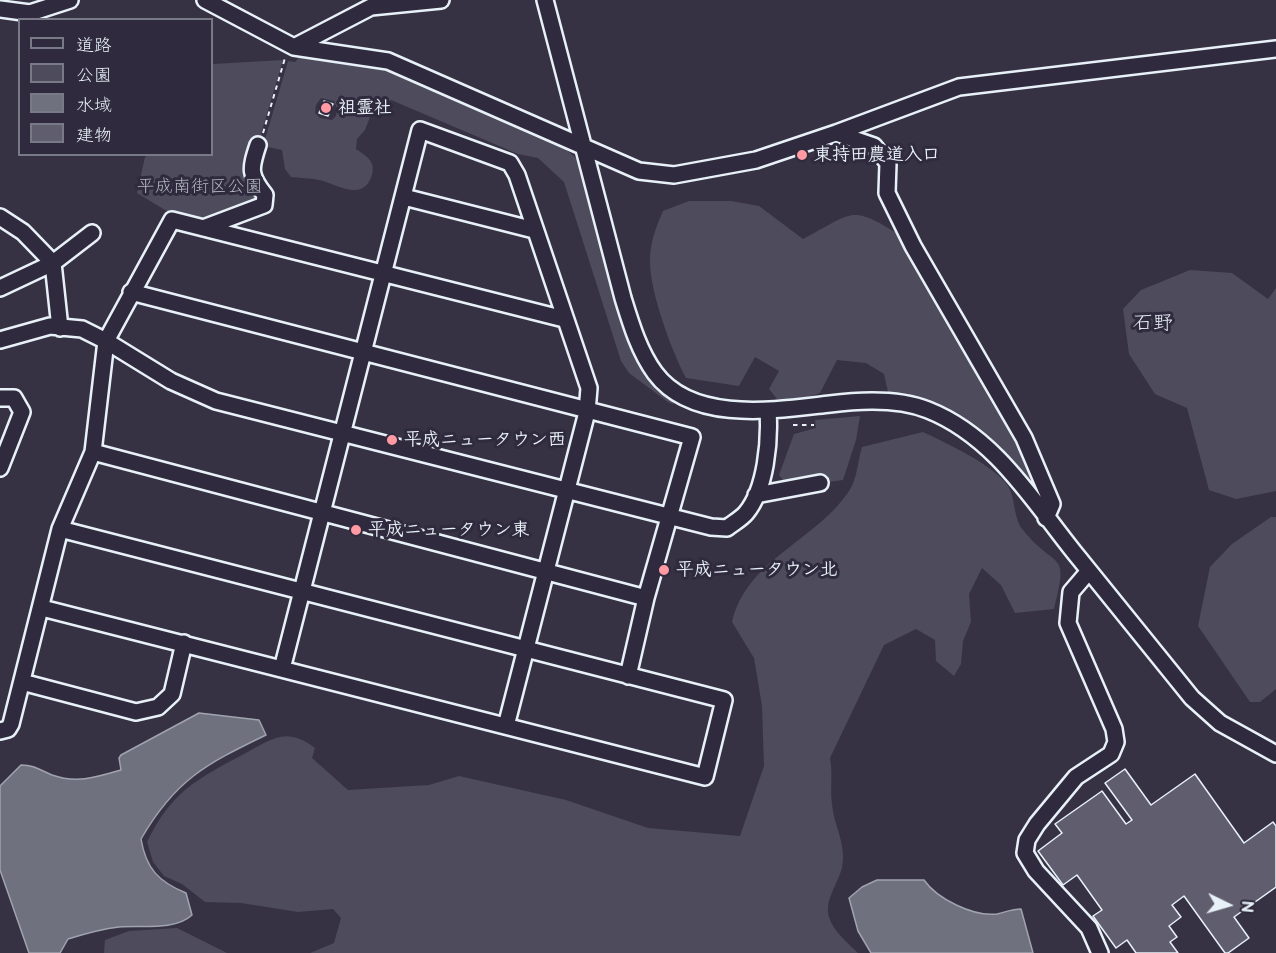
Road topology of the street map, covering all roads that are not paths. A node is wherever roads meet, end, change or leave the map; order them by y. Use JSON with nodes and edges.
{"nodes":[{"id":1,"x":70,"y":0,"type":"edge"},
{"id":2,"x":205,"y":0,"type":"edge"},
{"id":3,"x":441,"y":0,"type":"edge"},
{"id":4,"x":545,"y":0,"type":"edge"},
{"id":5,"x":0,"y":9,"type":"edge"},
{"id":6,"x":290,"y":49,"type":"junction"},
{"id":7,"x":1276,"y":49,"type":"edge"},
{"id":8,"x":836,"y":133,"type":"junction"},
{"id":9,"x":258,"y":146,"type":"road end"},
{"id":10,"x":583,"y":148,"type":"junction"},
{"id":11,"x":404,"y":197,"type":"junction"},
{"id":12,"x":0,"y":217,"type":"edge"},
{"id":13,"x":203,"y":228,"type":"junction"},
{"id":14,"x":534,"y":230,"type":"junction"},
{"id":15,"x":92,"y":233,"type":"dead end"},
{"id":16,"x":53,"y":263,"type":"junction"},
{"id":17,"x":382,"y":274,"type":"junction"},
{"id":18,"x":0,"y":288,"type":"edge"},
{"id":19,"x":131,"y":292,"type":"junction"},
{"id":20,"x":564,"y":319,"type":"junction"},
{"id":21,"x":60,"y":328,"type":"junction"},
{"id":22,"x":0,"y":340,"type":"edge"},
{"id":23,"x":106,"y":341,"type":"junction"},
{"id":24,"x":363,"y":353,"type":"junction"},
{"id":25,"x":0,"y":398,"type":"edge"},
{"id":26,"x":768,"y":411,"type":"junction"},
{"id":27,"x":587,"y":412,"type":"junction"},
{"id":28,"x":341,"y":433,"type":"junction"},
{"id":29,"x":93,"y":452,"type":"junction"},
{"id":30,"x":0,"y":468,"type":"edge"},
{"id":31,"x":820,"y":483,"type":"dead end"},
{"id":32,"x":566,"y":489,"type":"junction"},
{"id":33,"x":756,"y":495,"type":"junction"},
{"id":34,"x":322,"y":513,"type":"junction"},
{"id":35,"x":671,"y":516,"type":"junction"},
{"id":36,"x":1046,"y":518,"type":"junction"},
{"id":37,"x":60,"y":529,"type":"junction"},
{"id":38,"x":1089,"y":571,"type":"junction"},
{"id":39,"x":545,"y":573,"type":"junction"},
{"id":40,"x":302,"y":591,"type":"junction"},
{"id":41,"x":646,"y":598,"type":"junction"},
{"id":42,"x":42,"y":608,"type":"junction"},
{"id":43,"x":184,"y":643,"type":"junction"},
{"id":44,"x":524,"y":649,"type":"junction"},
{"id":45,"x":282,"y":669,"type":"junction"},
{"id":46,"x":628,"y":676,"type":"junction"},
{"id":47,"x":22,"y":682,"type":"junction"},
{"id":48,"x":507,"y":726,"type":"junction"},
{"id":49,"x":0,"y":731,"type":"edge"},
{"id":50,"x":1276,"y":754,"type":"edge"},
{"id":51,"x":1100,"y":953,"type":"edge"}],
"edges":[{"from":1,"to":5,"type":"street"},
{"from":2,"to":6,"type":"street"},
{"from":3,"to":6,"type":"street"},
{"from":4,"to":10,"type":"street"},
{"from":6,"to":10,"type":"street"},
{"from":7,"to":8,"type":"street"},
{"from":8,"to":10,"type":"street"},
{"from":8,"to":36,"type":"street"},
{"from":9,"to":13,"type":"street"},
{"from":10,"to":26,"type":"street"},
{"from":11,"to":14,"type":"street"},
{"from":11,"to":14,"type":"street"},
{"from":11,"to":17,"type":"street"},
{"from":12,"to":16,"type":"street"},
{"from":13,"to":17,"type":"street"},
{"from":13,"to":19,"type":"street"},
{"from":14,"to":20,"type":"street"},
{"from":15,"to":16,"type":"street"},
{"from":16,"to":18,"type":"street"},
{"from":16,"to":21,"type":"street"},
{"from":17,"to":20,"type":"street"},
{"from":17,"to":24,"type":"street"},
{"from":19,"to":23,"type":"street"},
{"from":19,"to":24,"type":"street"},
{"from":20,"to":27,"type":"street"},
{"from":21,"to":22,"type":"street"},
{"from":21,"to":23,"type":"street"},
{"from":23,"to":28,"type":"street"},
{"from":23,"to":29,"type":"street"},
{"from":24,"to":27,"type":"street"},
{"from":24,"to":28,"type":"street"},
{"from":25,"to":30,"type":"street"},
{"from":26,"to":33,"type":"street"},
{"from":26,"to":36,"type":"street"},
{"from":27,"to":32,"type":"street"},
{"from":27,"to":35,"type":"street"},
{"from":28,"to":32,"type":"street"},
{"from":28,"to":34,"type":"street"},
{"from":29,"to":34,"type":"street"},
{"from":29,"to":37,"type":"street"},
{"from":31,"to":33,"type":"street"},
{"from":32,"to":35,"type":"street"},
{"from":32,"to":39,"type":"street"},
{"from":33,"to":35,"type":"street"},
{"from":34,"to":39,"type":"street"},
{"from":34,"to":40,"type":"street"},
{"from":35,"to":41,"type":"street"},
{"from":36,"to":38,"type":"street"},
{"from":37,"to":40,"type":"street"},
{"from":37,"to":42,"type":"street"},
{"from":38,"to":50,"type":"street"},
{"from":38,"to":51,"type":"street"},
{"from":39,"to":41,"type":"street"},
{"from":39,"to":44,"type":"street"},
{"from":40,"to":44,"type":"street"},
{"from":40,"to":45,"type":"street"},
{"from":41,"to":46,"type":"street"},
{"from":42,"to":43,"type":"street"},
{"from":42,"to":47,"type":"street"},
{"from":43,"to":45,"type":"street"},
{"from":43,"to":47,"type":"street"},
{"from":44,"to":46,"type":"street"},
{"from":44,"to":48,"type":"street"},
{"from":45,"to":48,"type":"street"},
{"from":46,"to":48,"type":"street"},
{"from":47,"to":49,"type":"street"}]}
